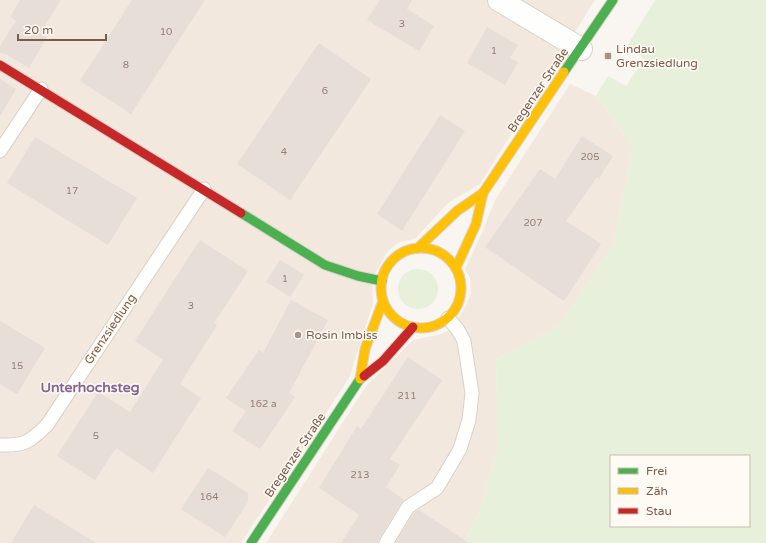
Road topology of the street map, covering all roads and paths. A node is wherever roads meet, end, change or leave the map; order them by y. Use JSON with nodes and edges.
{"nodes":[{"id":1,"x":499,"y":0,"type":"edge"},
{"id":2,"x":613,"y":0,"type":"edge"},
{"id":3,"x":581,"y":49,"type":"junction"},
{"id":4,"x":0,"y":65,"type":"edge"},
{"id":5,"x":41,"y":89,"type":"junction"},
{"id":6,"x":0,"y":151,"type":"edge"},
{"id":7,"x":204,"y":189,"type":"junction"},
{"id":8,"x":483,"y":193,"type":"junction"},
{"id":9,"x":418,"y":248,"type":"junction"},
{"id":10,"x":456,"y":268,"type":"junction"},
{"id":11,"x":382,"y":281,"type":"junction"},
{"id":12,"x":383,"y":301,"type":"junction"},
{"id":13,"x":448,"y":318,"type":"junction"},
{"id":14,"x":413,"y":327,"type":"junction"},
{"id":15,"x":360,"y":379,"type":"junction"},
{"id":16,"x":0,"y":445,"type":"edge"},
{"id":17,"x":251,"y":543,"type":"edge"},
{"id":18,"x":386,"y":543,"type":"edge"}],
"edges":[{"from":1,"to":3,"type":"street"},
{"from":2,"to":3,"type":"main road","name":"Bregenzer Straße"},
{"from":3,"to":8,"type":"main road","name":"Bregenzer Straße"},
{"from":4,"to":5,"type":"main road"},
{"from":5,"to":6,"type":"lane"},
{"from":5,"to":7,"type":"main road"},
{"from":7,"to":11,"type":"main road"},
{"from":7,"to":16,"type":"lane","name":"Grenzsiedlung"},
{"from":8,"to":9,"type":"main road","name":"Bregenzer Straße"},
{"from":8,"to":10,"type":"main road","name":"Bregenzer Straße"},
{"from":9,"to":10,"type":"main road"},
{"from":9,"to":11,"type":"main road"},
{"from":10,"to":13,"type":"main road"},
{"from":11,"to":12,"type":"main road"},
{"from":12,"to":14,"type":"main road"},
{"from":12,"to":15,"type":"main road","name":"Bregenzer Straße"},
{"from":13,"to":14,"type":"main road"},
{"from":13,"to":18,"type":"lane"},
{"from":14,"to":15,"type":"main road","name":"Bregenzer Straße"},
{"from":15,"to":17,"type":"main road","name":"Bregenzer Straße"}]}
